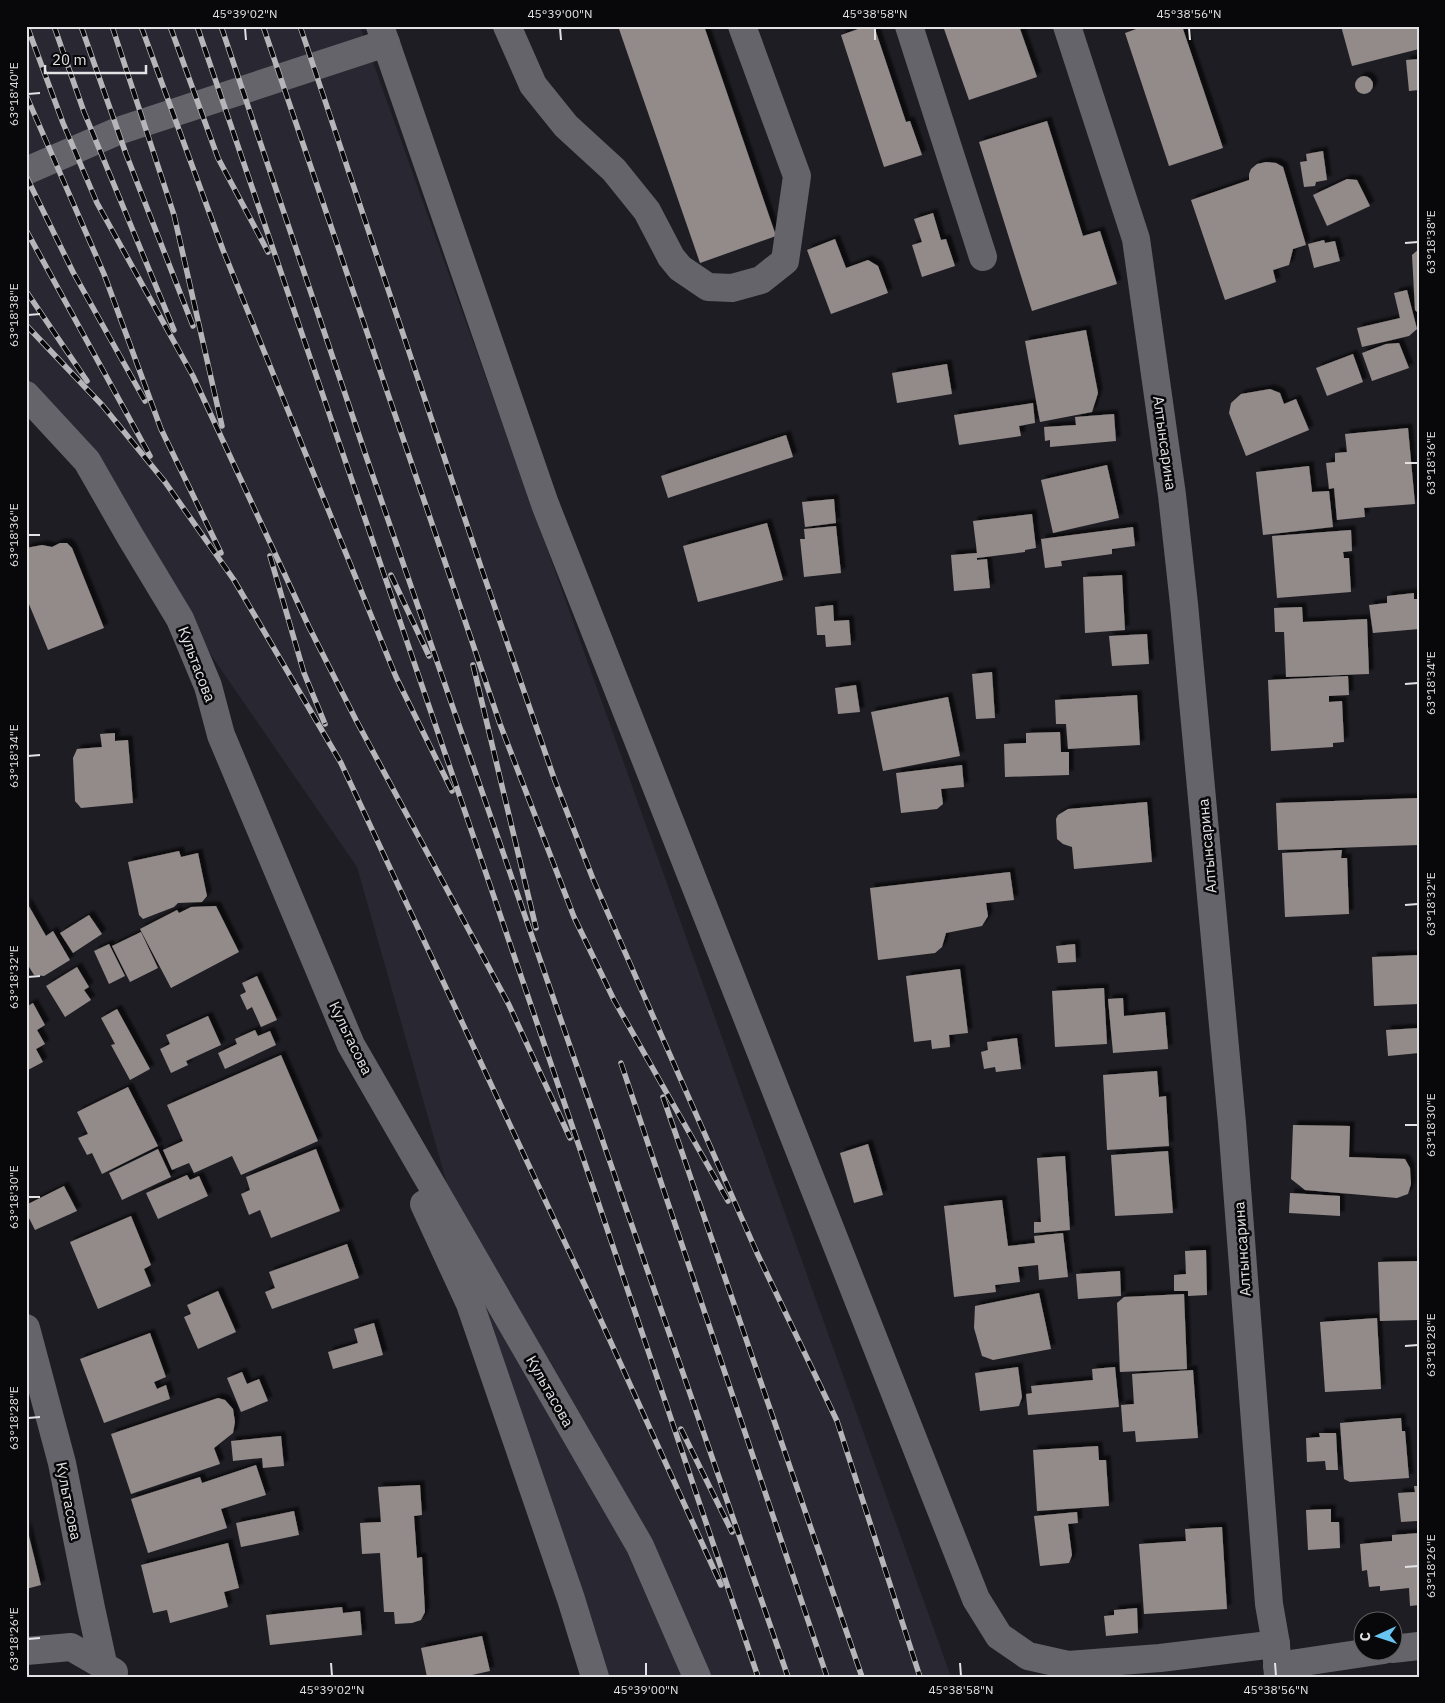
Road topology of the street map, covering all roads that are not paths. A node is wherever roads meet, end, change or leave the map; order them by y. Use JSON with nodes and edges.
{"nodes":[{"id":1,"x":507,"y":26,"type":"edge"},
{"id":2,"x":742,"y":26,"type":"edge"},
{"id":3,"x":909,"y":26,"type":"edge"},
{"id":4,"x":1068,"y":26,"type":"edge"},
{"id":5,"x":383,"y":35,"type":"edge"},
{"id":6,"x":26,"y":171,"type":"edge"},
{"id":7,"x":983,"y":257,"type":"dead end"},
{"id":8,"x":26,"y":395,"type":"edge"},
{"id":9,"x":351,"y":1045,"type":"junction"},
{"id":10,"x":26,"y":1328,"type":"edge"},
{"id":11,"x":1419,"y":1646,"type":"edge"},
{"id":12,"x":1402,"y":1648,"type":"edge"},
{"id":13,"x":26,"y":1651,"type":"edge"},
{"id":14,"x":1352,"y":1654,"type":"edge"},
{"id":15,"x":1277,"y":1662,"type":"edge"},
{"id":16,"x":111,"y":1673,"type":"edge"},
{"id":17,"x":595,"y":1677,"type":"edge"},
{"id":18,"x":697,"y":1677,"type":"edge"}],
"edges":[{"from":1,"to":2,"type":"street"},
{"from":3,"to":7,"type":"street"},
{"from":4,"to":15,"type":"street","name":"Алтынсарина"},
{"from":5,"to":6,"type":"street"},
{"from":5,"to":15,"type":"street"},
{"from":8,"to":9,"type":"street","name":"Культасова"},
{"from":9,"to":17,"type":"street"},
{"from":9,"to":18,"type":"street","name":"Культасова"},
{"from":10,"to":16,"type":"street","name":"Культасова"},
{"from":11,"to":12,"type":"street"},
{"from":13,"to":16,"type":"street"},
{"from":14,"to":15,"type":"street"}]}
